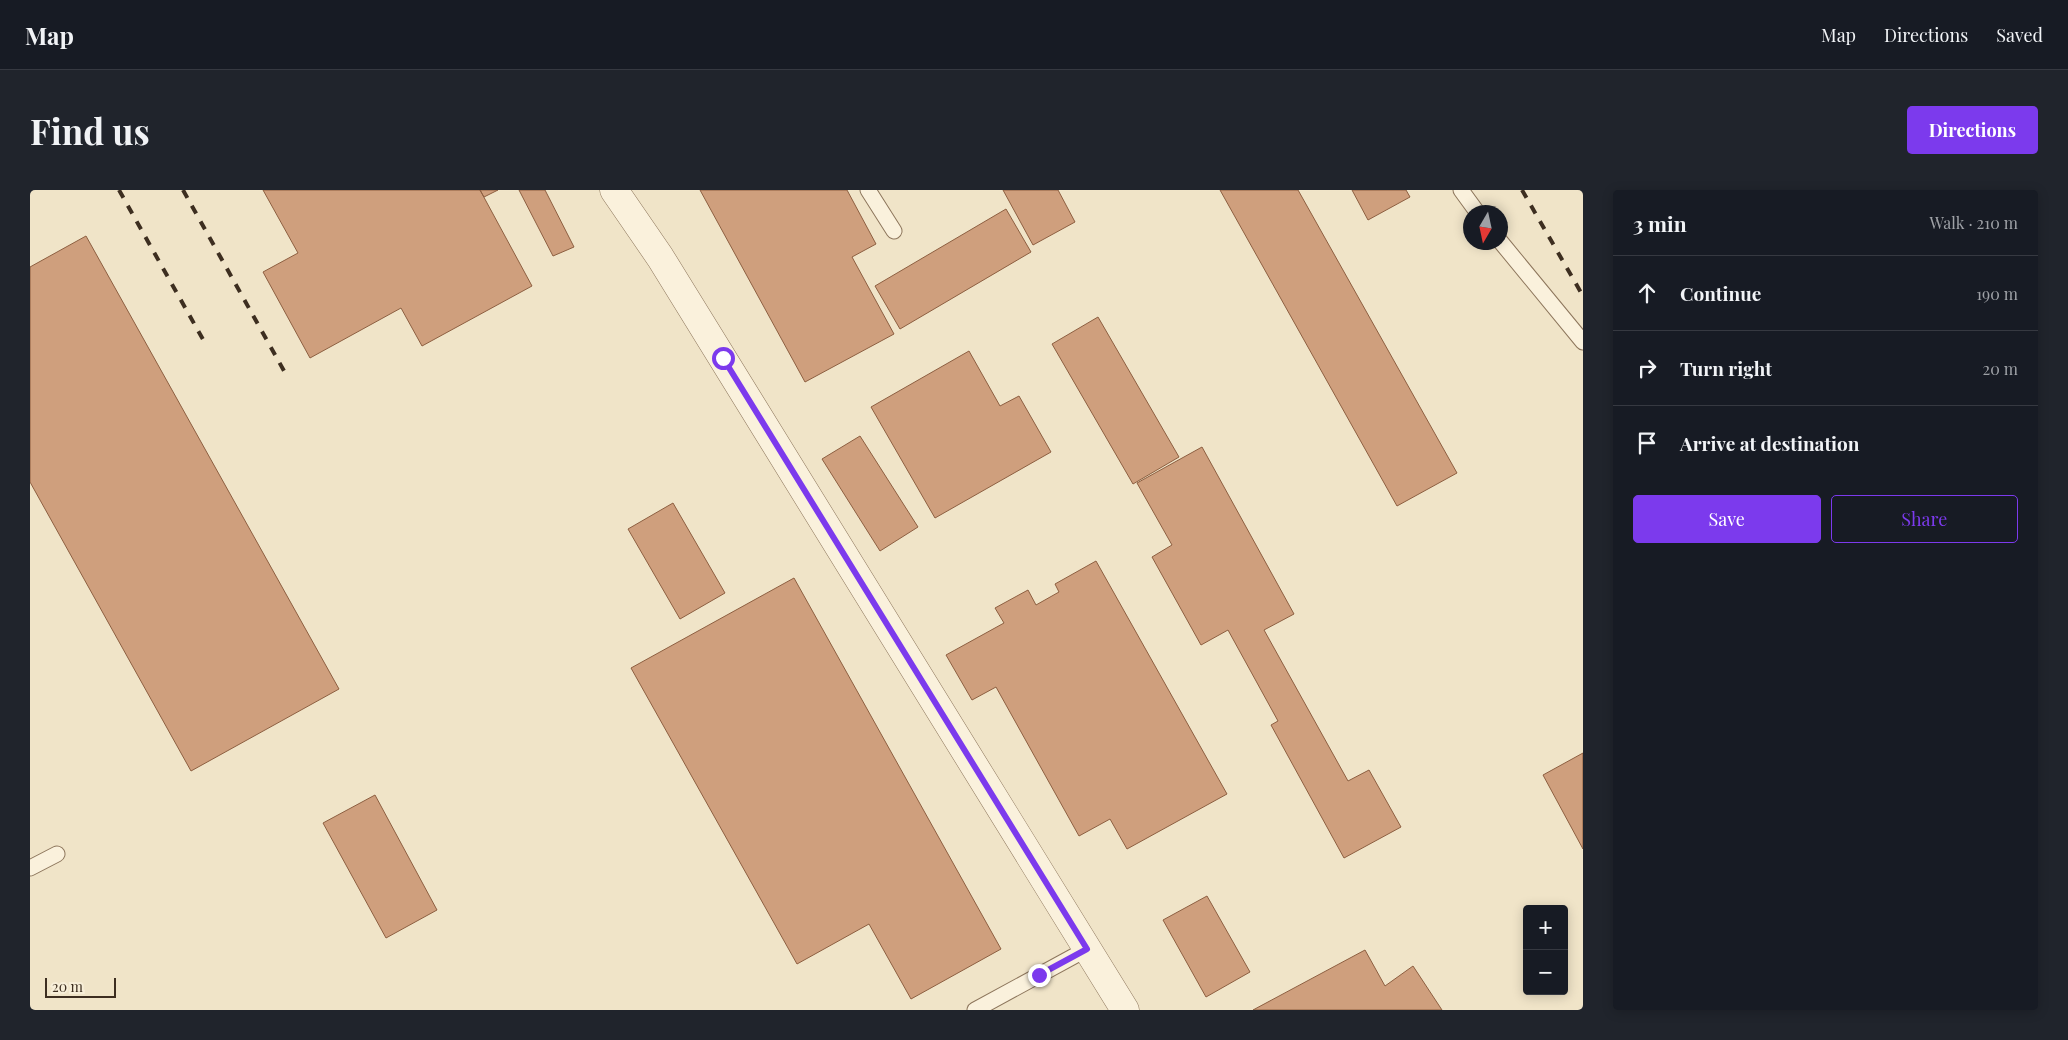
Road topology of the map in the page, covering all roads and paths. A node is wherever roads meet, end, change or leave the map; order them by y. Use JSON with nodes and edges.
{"nodes":[{"id":1,"x":614,"y":190,"type":"edge"},
{"id":2,"x":868,"y":190,"type":"edge"},
{"id":3,"x":1461,"y":190,"type":"edge"},
{"id":4,"x":1472,"y":205,"type":"edge"},
{"id":5,"x":894,"y":231,"type":"dead end"},
{"id":6,"x":1507,"y":250,"type":"edge"},
{"id":7,"x":1583,"y":342,"type":"edge"},
{"id":8,"x":57,"y":854,"type":"dead end"},
{"id":9,"x":30,"y":868,"type":"edge"},
{"id":10,"x":1087,"y":949,"type":"junction"},
{"id":11,"x":975,"y":1010,"type":"edge"},
{"id":12,"x":1125,"y":1010,"type":"edge"}],
"edges":[{"from":1,"to":10,"type":"street"},
{"from":2,"to":5,"type":"lane"},
{"from":3,"to":4,"type":"lane"},
{"from":6,"to":7,"type":"lane"},
{"from":8,"to":9,"type":"lane"},
{"from":10,"to":11,"type":"lane"},
{"from":10,"to":12,"type":"street"}]}
